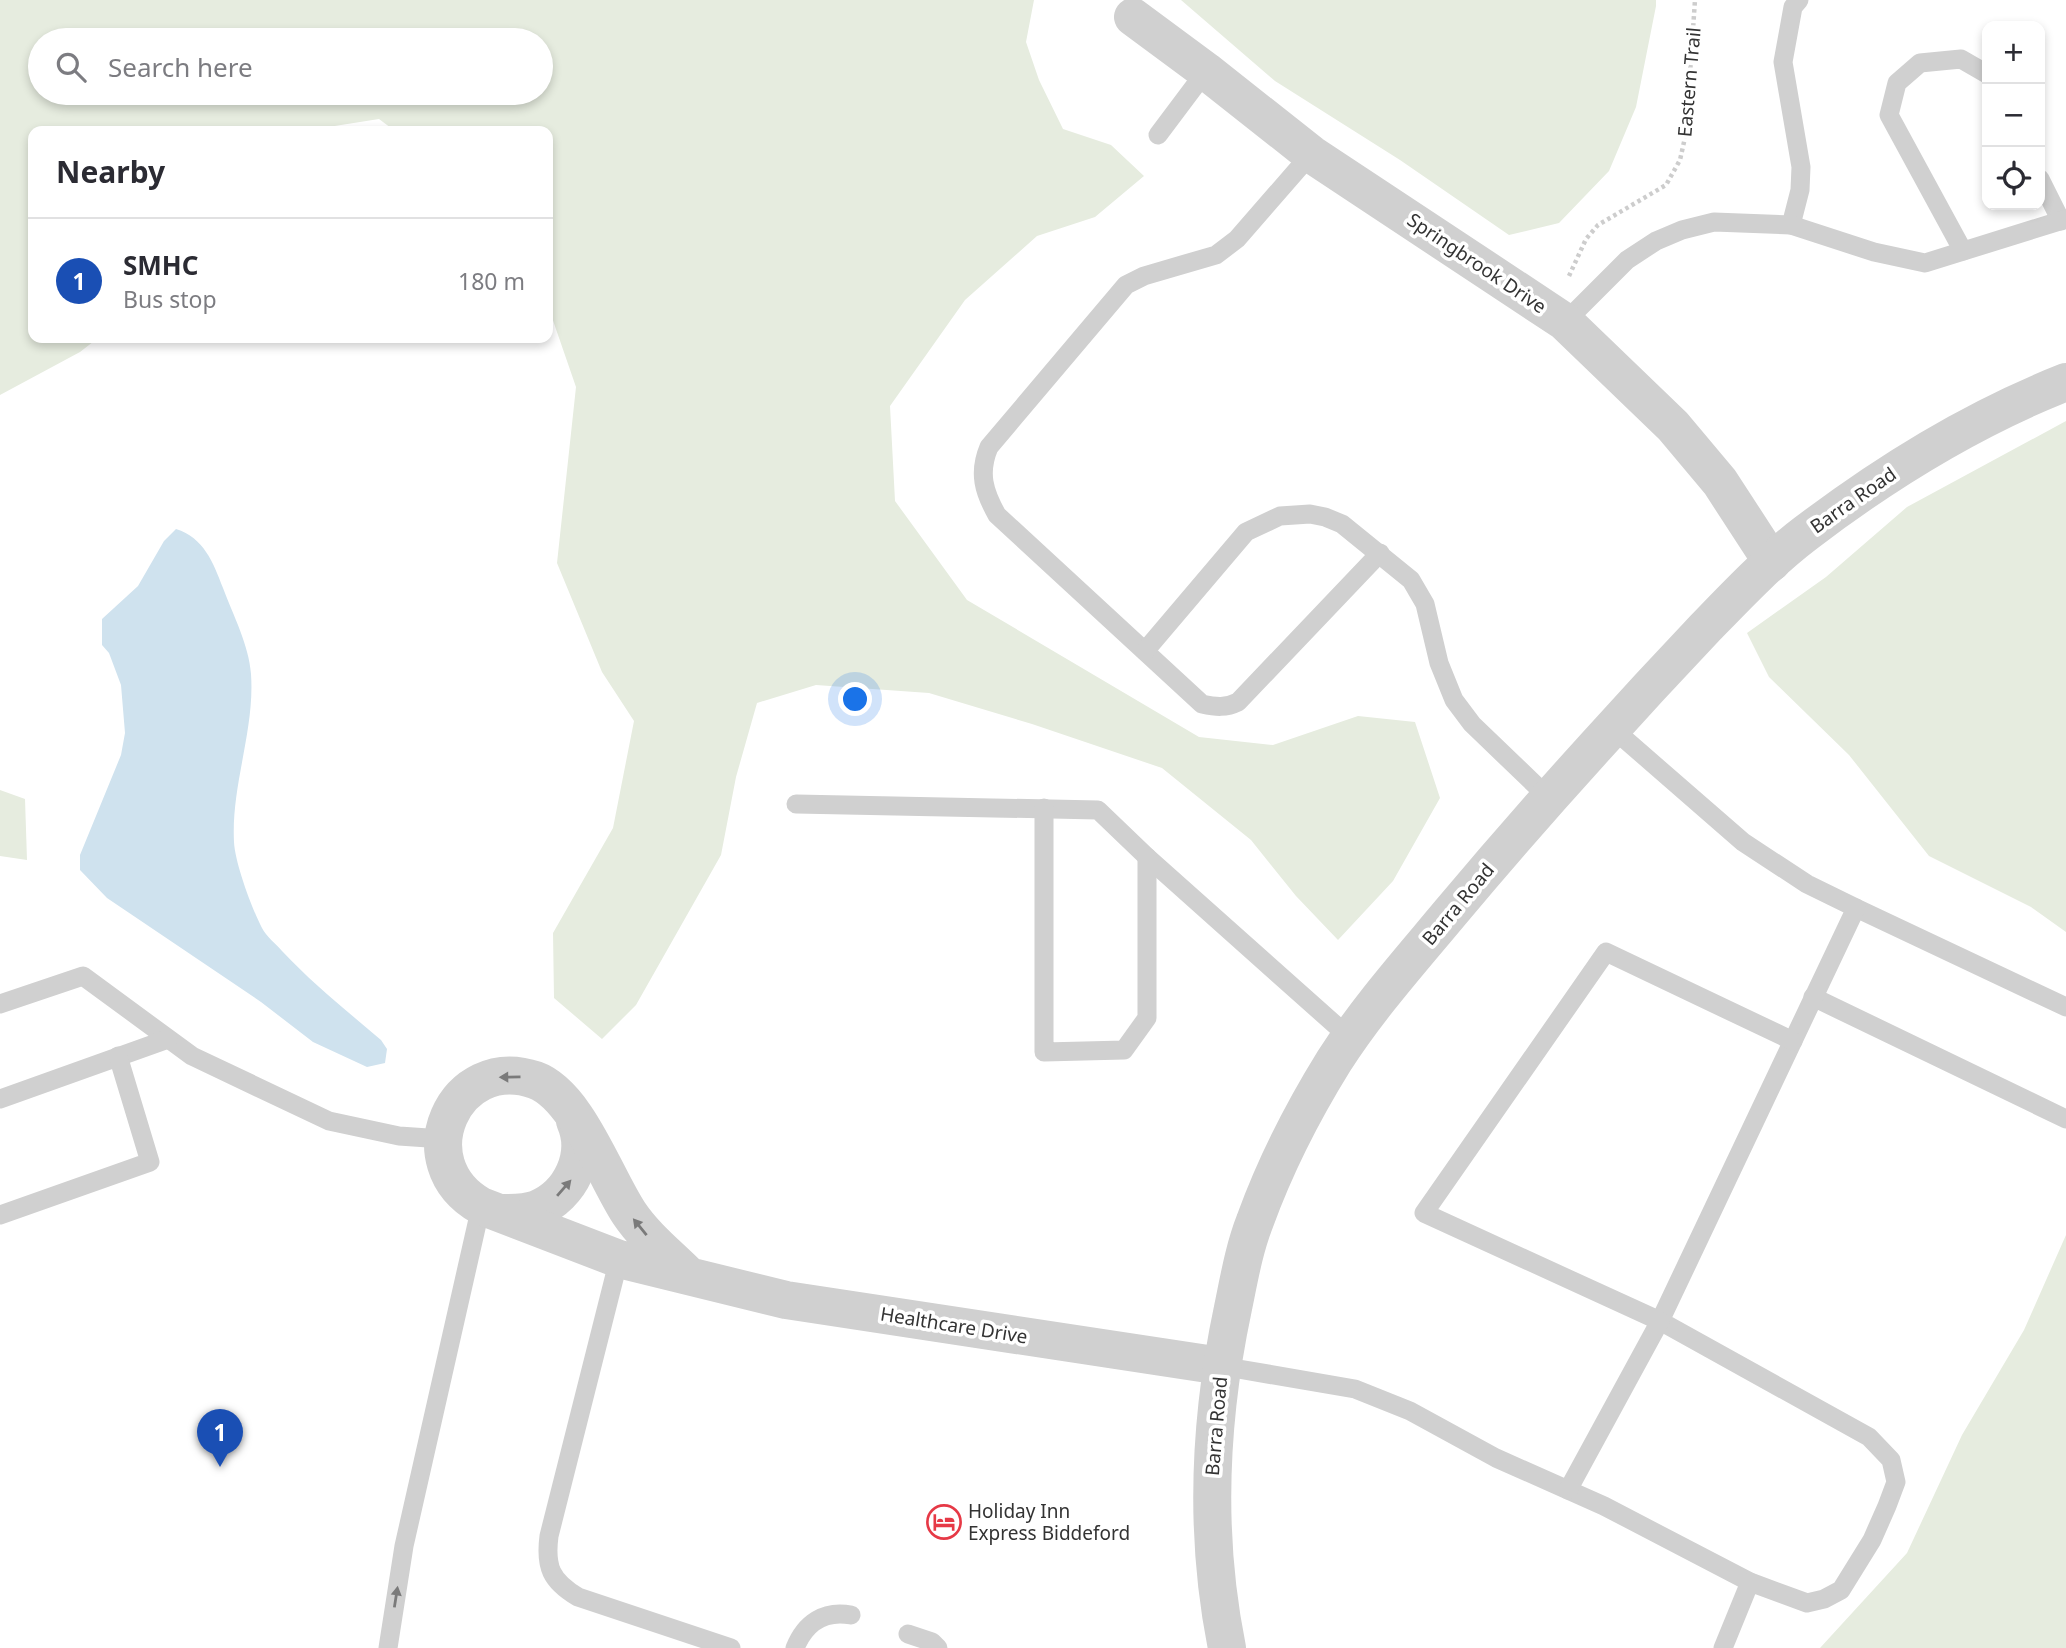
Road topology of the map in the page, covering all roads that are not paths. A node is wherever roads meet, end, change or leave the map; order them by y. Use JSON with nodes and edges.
{"nodes":[{"id":1,"x":1799,"y":0,"type":"edge"},
{"id":2,"x":1133,"y":17,"type":"dead end"},
{"id":3,"x":1206,"y":71,"type":"junction"},
{"id":4,"x":1982,"y":71,"type":"edge"},
{"id":5,"x":1158,"y":135,"type":"dead end"},
{"id":6,"x":1311,"y":154,"type":"junction"},
{"id":7,"x":2045,"y":188,"type":"edge"},
{"id":8,"x":2063,"y":220,"type":"edge"},
{"id":9,"x":1791,"y":225,"type":"junction"},
{"id":10,"x":1963,"y":251,"type":"junction"},
{"id":11,"x":1565,"y":322,"type":"junction"},
{"id":12,"x":2066,"y":382,"type":"edge"},
{"id":13,"x":1380,"y":553,"type":"junction"},
{"id":14,"x":1772,"y":562,"type":"junction"},
{"id":15,"x":1145,"y":651,"type":"junction"},
{"id":16,"x":1612,"y":728,"type":"junction"},
{"id":17,"x":1549,"y":798,"type":"junction"},
{"id":18,"x":796,"y":804,"type":"dead end"},
{"id":19,"x":1044,"y":808,"type":"junction"},
{"id":20,"x":1147,"y":857,"type":"junction"},
{"id":21,"x":1856,"y":908,"type":"junction"},
{"id":22,"x":1813,"y":997,"type":"junction"},
{"id":23,"x":0,"y":1004,"type":"edge"},
{"id":24,"x":2066,"y":1007,"type":"edge"},
{"id":25,"x":1350,"y":1038,"type":"junction"},
{"id":26,"x":168,"y":1039,"type":"junction"},
{"id":27,"x":1793,"y":1041,"type":"junction"},
{"id":28,"x":118,"y":1056,"type":"junction"},
{"id":29,"x":0,"y":1099,"type":"edge"},
{"id":30,"x":568,"y":1106,"type":"junction"},
{"id":31,"x":2066,"y":1119,"type":"edge"},
{"id":32,"x":443,"y":1139,"type":"junction"},
{"id":33,"x":483,"y":1205,"type":"junction"},
{"id":34,"x":0,"y":1215,"type":"edge"},
{"id":35,"x":619,"y":1259,"type":"junction"},
{"id":36,"x":688,"y":1275,"type":"junction"},
{"id":37,"x":1660,"y":1321,"type":"junction"},
{"id":38,"x":1221,"y":1366,"type":"junction"},
{"id":39,"x":1568,"y":1490,"type":"junction"},
{"id":40,"x":1750,"y":1582,"type":"junction"},
{"id":41,"x":850,"y":1615,"type":"dead end"},
{"id":42,"x":908,"y":1634,"type":"dead end"},
{"id":43,"x":388,"y":1648,"type":"edge"},
{"id":44,"x":731,"y":1648,"type":"edge"},
{"id":45,"x":795,"y":1648,"type":"edge"},
{"id":46,"x":938,"y":1648,"type":"edge"},
{"id":47,"x":1227,"y":1648,"type":"edge"},
{"id":48,"x":1723,"y":1648,"type":"edge"}],
"edges":[{"from":1,"to":9,"type":"lane"},
{"from":2,"to":3,"type":"street","name":"Springbrook Drive"},
{"from":3,"to":5,"type":"lane"},
{"from":3,"to":6,"type":"street","name":"Springbrook Drive"},
{"from":4,"to":10,"type":"lane"},
{"from":6,"to":11,"type":"street","name":"Springbrook Drive"},
{"from":6,"to":15,"type":"lane"},
{"from":7,"to":8,"type":"lane"},
{"from":8,"to":10,"type":"lane"},
{"from":9,"to":10,"type":"lane"},
{"from":9,"to":11,"type":"lane"},
{"from":11,"to":14,"type":"street","name":"Springbrook Drive"},
{"from":12,"to":14,"type":"street","name":"Barra Road"},
{"from":13,"to":15,"type":"lane"},
{"from":13,"to":15,"type":"lane"},
{"from":13,"to":17,"type":"lane"},
{"from":14,"to":16,"type":"street","name":"Barra Road"},
{"from":16,"to":17,"type":"street","name":"Barra Road"},
{"from":16,"to":21,"type":"lane"},
{"from":17,"to":25,"type":"street","name":"Barra Road"},
{"from":18,"to":19,"type":"lane"},
{"from":19,"to":20,"type":"lane"},
{"from":19,"to":20,"type":"lane"},
{"from":20,"to":25,"type":"lane"},
{"from":21,"to":22,"type":"lane"},
{"from":21,"to":24,"type":"lane"},
{"from":22,"to":27,"type":"lane"},
{"from":22,"to":31,"type":"lane"},
{"from":23,"to":26,"type":"lane"},
{"from":25,"to":38,"type":"street","name":"Barra Road"},
{"from":26,"to":28,"type":"lane"},
{"from":26,"to":32,"type":"lane"},
{"from":27,"to":37,"type":"lane"},
{"from":27,"to":37,"type":"lane"},
{"from":28,"to":29,"type":"lane"},
{"from":28,"to":34,"type":"lane"},
{"from":30,"to":32,"type":"street","name":"Healthcare Drive","one_way":true},
{"from":33,"to":30,"type":"street","name":"Healthcare Drive","one_way":true},
{"from":36,"to":30,"type":"street","name":"Healthcare Drive","one_way":true},
{"from":32,"to":33,"type":"street"},
{"from":33,"to":35,"type":"street","name":"Healthcare Drive"},
{"from":43,"to":33,"type":"lane","one_way":true},
{"from":35,"to":36,"type":"street","name":"Healthcare Drive"},
{"from":35,"to":44,"type":"lane"},
{"from":36,"to":38,"type":"street","name":"Healthcare Drive"},
{"from":37,"to":39,"type":"lane"},
{"from":37,"to":40,"type":"lane"},
{"from":38,"to":39,"type":"lane"},
{"from":38,"to":47,"type":"street","name":"Barra Road"},
{"from":39,"to":40,"type":"lane"},
{"from":40,"to":48,"type":"lane"},
{"from":41,"to":45,"type":"lane"},
{"from":42,"to":46,"type":"lane"}]}
